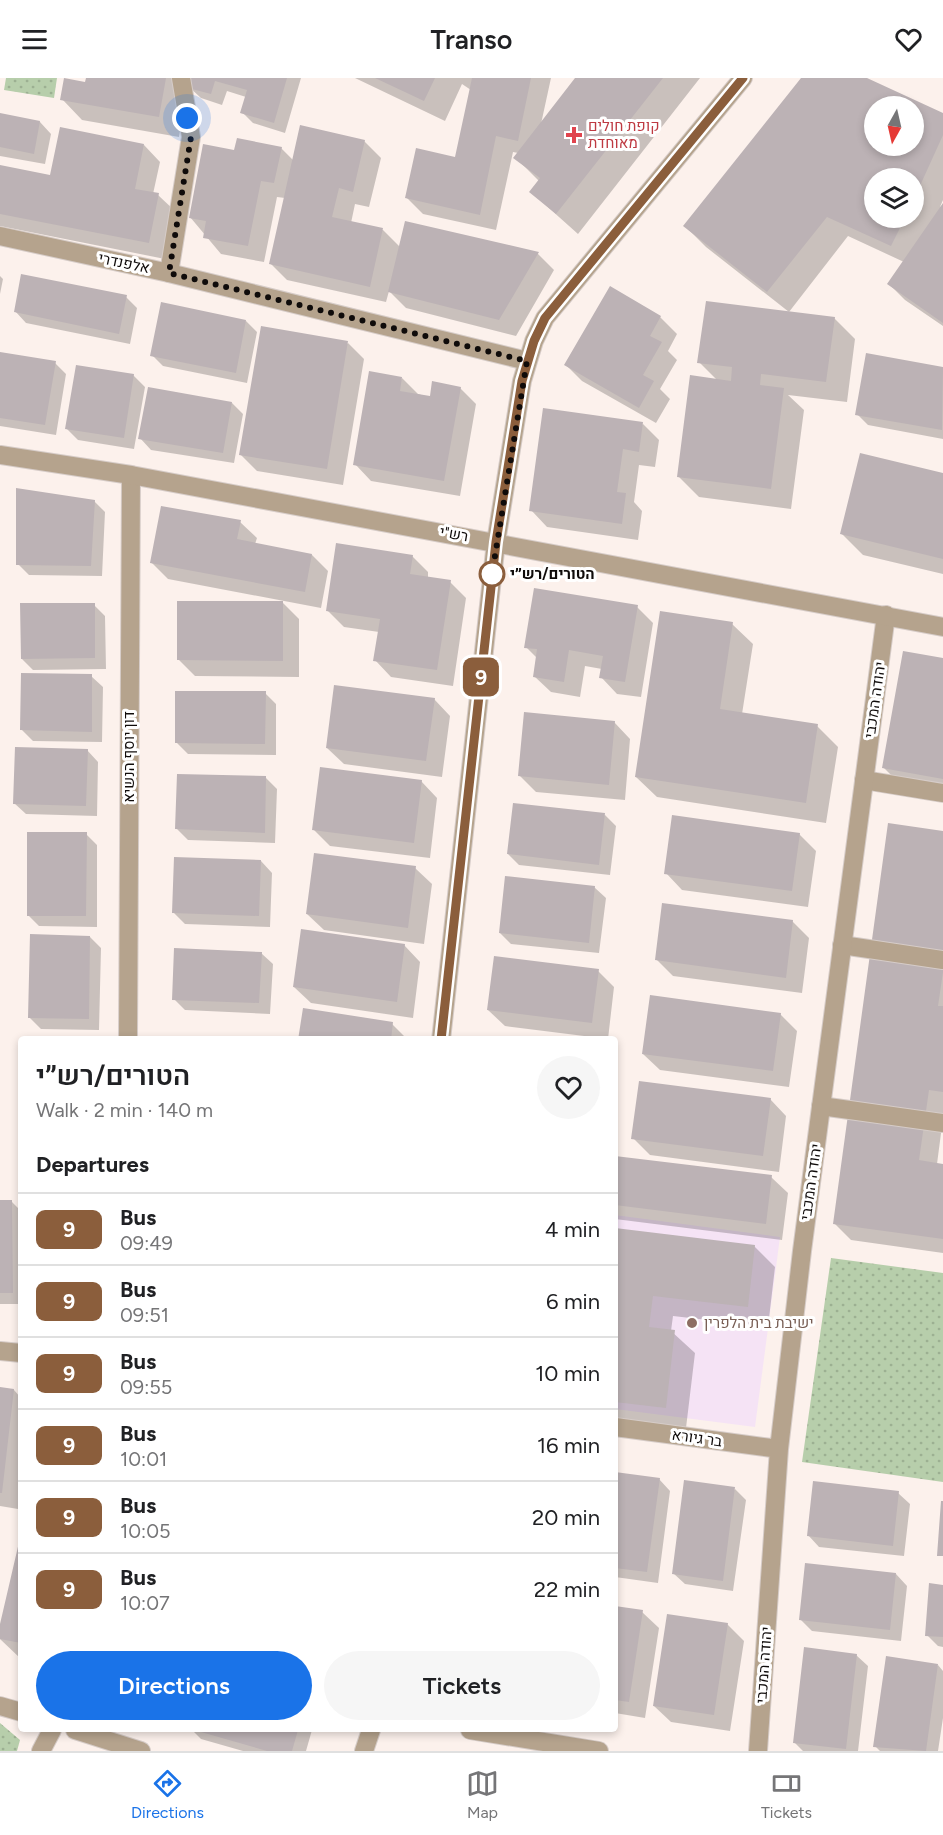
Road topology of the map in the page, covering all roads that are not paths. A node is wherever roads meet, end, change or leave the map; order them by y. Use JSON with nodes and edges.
{"nodes":[{"id":1,"x":181,"y":78,"type":"edge"},
{"id":2,"x":743,"y":78,"type":"edge"},
{"id":3,"x":0,"y":236,"type":"edge"},
{"id":4,"x":169,"y":273,"type":"junction"},
{"id":5,"x":527,"y":361,"type":"junction"},
{"id":6,"x":0,"y":455,"type":"edge"},
{"id":7,"x":131,"y":475,"type":"junction"},
{"id":8,"x":496,"y":542,"type":"junction"},
{"id":9,"x":886,"y":615,"type":"junction"},
{"id":10,"x":943,"y":627,"type":"edge"},
{"id":11,"x":864,"y":780,"type":"junction"},
{"id":12,"x":943,"y":793,"type":"edge"},
{"id":13,"x":842,"y":945,"type":"junction"},
{"id":14,"x":943,"y":960,"type":"edge"},
{"id":15,"x":128,"y":1036,"type":"edge"},
{"id":16,"x":441,"y":1036,"type":"edge"},
{"id":17,"x":821,"y":1106,"type":"junction"},
{"id":18,"x":943,"y":1123,"type":"edge"},
{"id":19,"x":0,"y":1351,"type":"edge"},
{"id":20,"x":18,"y":1353,"type":"edge"},
{"id":21,"x":618,"y":1427,"type":"edge"},
{"id":22,"x":779,"y":1449,"type":"junction"},
{"id":23,"x":0,"y":1706,"type":"edge"},
{"id":24,"x":18,"y":1711,"type":"edge"},
{"id":25,"x":51,"y":1732,"type":"edge"},
{"id":26,"x":81,"y":1732,"type":"edge"},
{"id":27,"x":369,"y":1732,"type":"edge"},
{"id":28,"x":482,"y":1732,"type":"edge"},
{"id":29,"x":41,"y":1751,"type":"edge"},
{"id":30,"x":141,"y":1751,"type":"edge"},
{"id":31,"x":364,"y":1751,"type":"edge"},
{"id":32,"x":599,"y":1751,"type":"edge"},
{"id":33,"x":758,"y":1751,"type":"edge"}],
"edges":[{"from":1,"to":4,"type":"street"},
{"from":2,"to":5,"type":"street"},
{"from":3,"to":4,"type":"street","name":"אלפנדרי"},
{"from":4,"to":5,"type":"street","name":"אלפנדרי"},
{"from":5,"to":8,"type":"street"},
{"from":6,"to":7,"type":"street","name":"רש\"י"},
{"from":7,"to":8,"type":"street","name":"רש\"י"},
{"from":7,"to":15,"type":"street","name":"דון יוסף הנשיא"},
{"from":8,"to":9,"type":"street","name":"רש\"י"},
{"from":8,"to":16,"type":"street"},
{"from":9,"to":10,"type":"street","name":"רש\"י"},
{"from":9,"to":11,"type":"street","name":"יהודה המכבי"},
{"from":11,"to":12,"type":"street"},
{"from":11,"to":13,"type":"street","name":"יהודה המכבי"},
{"from":13,"to":14,"type":"street"},
{"from":13,"to":17,"type":"street","name":"יהודה המכבי"},
{"from":17,"to":18,"type":"street"},
{"from":17,"to":22,"type":"street","name":"יהודה המכבי"},
{"from":19,"to":20,"type":"street"},
{"from":21,"to":22,"type":"street","name":"בר גיורא"},
{"from":22,"to":33,"type":"street","name":"יהודה המכבי"},
{"from":23,"to":24,"type":"street"},
{"from":25,"to":29,"type":"street"},
{"from":26,"to":30,"type":"street"},
{"from":27,"to":31,"type":"street"},
{"from":28,"to":32,"type":"street"}]}
